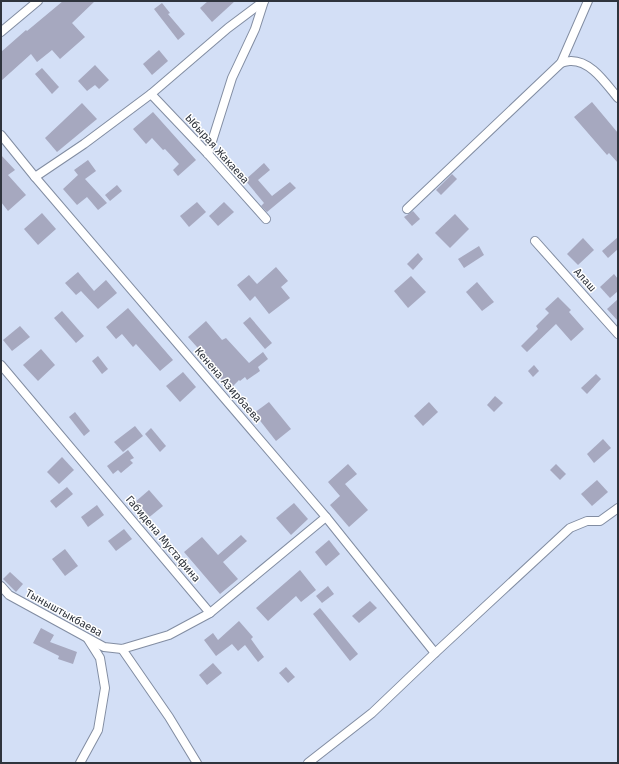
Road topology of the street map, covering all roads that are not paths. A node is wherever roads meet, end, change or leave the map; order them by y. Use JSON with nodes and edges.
{"nodes":[{"id":1,"x":38,"y":1,"type":"edge"},
{"id":2,"x":264,"y":1,"type":"edge"},
{"id":3,"x":588,"y":1,"type":"edge"},
{"id":4,"x":1,"y":32,"type":"edge"},
{"id":5,"x":561,"y":63,"type":"junction"},
{"id":6,"x":151,"y":94,"type":"junction"},
{"id":7,"x":618,"y":98,"type":"edge"},
{"id":8,"x":1,"y":135,"type":"edge"},
{"id":9,"x":208,"y":154,"type":"junction"},
{"id":10,"x":35,"y":177,"type":"junction"},
{"id":11,"x":406,"y":209,"type":"dead end"},
{"id":12,"x":266,"y":219,"type":"dead end"},
{"id":13,"x":535,"y":241,"type":"dead end"},
{"id":14,"x":618,"y":334,"type":"edge"},
{"id":15,"x":1,"y":365,"type":"edge"},
{"id":16,"x":618,"y":508,"type":"edge"},
{"id":17,"x":326,"y":517,"type":"junction"},
{"id":18,"x":1,"y":586,"type":"edge"},
{"id":19,"x":210,"y":613,"type":"junction"},
{"id":20,"x":87,"y":638,"type":"junction"},
{"id":21,"x":122,"y":649,"type":"junction"},
{"id":22,"x":435,"y":653,"type":"junction"},
{"id":23,"x":80,"y":763,"type":"edge"},
{"id":24,"x":197,"y":763,"type":"edge"},
{"id":25,"x":308,"y":763,"type":"edge"}],
"edges":[{"from":1,"to":4,"type":"street"},
{"from":2,"to":6,"type":"street"},
{"from":2,"to":9,"type":"street"},
{"from":3,"to":5,"type":"street"},
{"from":5,"to":7,"type":"street"},
{"from":5,"to":11,"type":"street"},
{"from":6,"to":9,"type":"street","name":"Ыбырая Жакаева"},
{"from":6,"to":10,"type":"street"},
{"from":8,"to":10,"type":"street","name":"Кенена Азирбаева"},
{"from":9,"to":12,"type":"street","name":"Ыбырая Жакаева"},
{"from":10,"to":17,"type":"street","name":"Кенена Азирбаева"},
{"from":13,"to":14,"type":"street","name":"Алаш"},
{"from":15,"to":19,"type":"street","name":"Габидена Мустафина"},
{"from":16,"to":22,"type":"street"},
{"from":17,"to":19,"type":"street"},
{"from":17,"to":22,"type":"street","name":"Кенена Азирбаева"},
{"from":18,"to":20,"type":"street","name":"Тыныштыкбаева"},
{"from":19,"to":21,"type":"street","name":"Тыныштыкбаева"},
{"from":20,"to":21,"type":"street","name":"Тыныштыкбаева"},
{"from":20,"to":23,"type":"street"},
{"from":21,"to":24,"type":"street"},
{"from":22,"to":25,"type":"street"}]}
